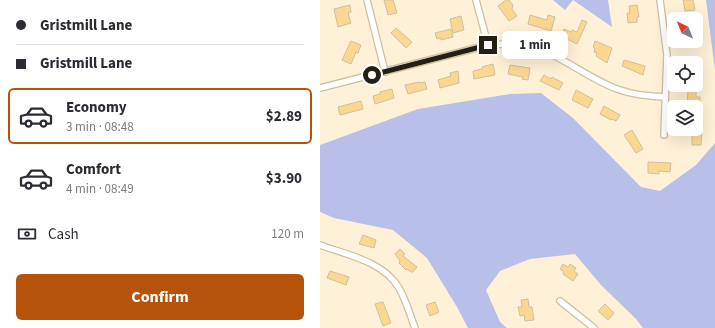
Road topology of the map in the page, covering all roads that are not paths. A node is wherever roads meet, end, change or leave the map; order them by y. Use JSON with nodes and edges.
{"nodes":[{"id":1,"x":367,"y":0,"type":"edge"},
{"id":2,"x":476,"y":0,"type":"edge"},
{"id":3,"x":660,"y":0,"type":"edge"},
{"id":4,"x":488,"y":45,"type":"junction"},
{"id":5,"x":385,"y":72,"type":"junction"},
{"id":6,"x":320,"y":88,"type":"edge"},
{"id":7,"x":665,"y":97,"type":"junction"},
{"id":8,"x":664,"y":135,"type":"dead end"},
{"id":9,"x":320,"y":245,"type":"edge"},
{"id":10,"x":560,"y":302,"type":"dead end"},
{"id":11,"x":415,"y":328,"type":"edge"},
{"id":12,"x":594,"y":328,"type":"edge"}],
"edges":[{"from":1,"to":5,"type":"street"},
{"from":2,"to":4,"type":"street"},
{"from":3,"to":7,"type":"street"},
{"from":4,"to":5,"type":"street"},
{"from":4,"to":7,"type":"street"},
{"from":5,"to":6,"type":"street"},
{"from":7,"to":8,"type":"street"},
{"from":9,"to":11,"type":"street"},
{"from":10,"to":12,"type":"street"}]}
